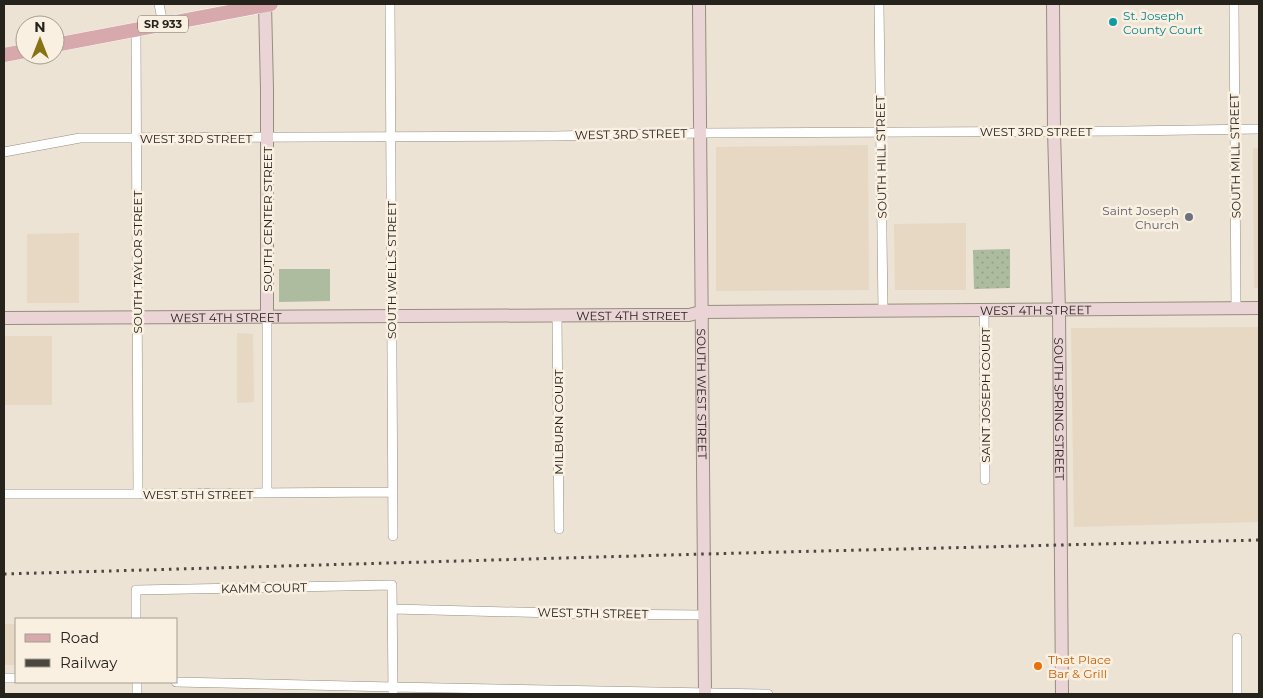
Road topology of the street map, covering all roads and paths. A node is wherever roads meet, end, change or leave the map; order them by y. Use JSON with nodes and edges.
{"nodes":[{"id":1,"x":159,"y":4,"type":"edge"},
{"id":2,"x":267,"y":4,"type":"edge"},
{"id":3,"x":390,"y":4,"type":"edge"},
{"id":4,"x":699,"y":4,"type":"edge"},
{"id":5,"x":879,"y":4,"type":"edge"},
{"id":6,"x":1054,"y":4,"type":"edge"},
{"id":7,"x":1234,"y":4,"type":"edge"},
{"id":8,"x":164,"y":24,"type":"junction"},
{"id":9,"x":136,"y":30,"type":"junction"},
{"id":10,"x":65,"y":43,"type":"edge"},
{"id":11,"x":1235,"y":129,"type":"junction"},
{"id":12,"x":1259,"y":129,"type":"edge"},
{"id":13,"x":1054,"y":131,"type":"junction"},
{"id":14,"x":881,"y":132,"type":"junction"},
{"id":15,"x":700,"y":133,"type":"junction"},
{"id":16,"x":267,"y":137,"type":"junction"},
{"id":17,"x":390,"y":137,"type":"junction"},
{"id":18,"x":136,"y":138,"type":"junction"},
{"id":19,"x":4,"y":152,"type":"edge"},
{"id":20,"x":1259,"y":308,"type":"edge"},
{"id":21,"x":1236,"y":309,"type":"junction"},
{"id":22,"x":984,"y":310,"type":"junction"},
{"id":23,"x":1059,"y":310,"type":"junction"},
{"id":24,"x":883,"y":311,"type":"junction"},
{"id":25,"x":701,"y":312,"type":"junction"},
{"id":26,"x":557,"y":316,"type":"junction"},
{"id":27,"x":136,"y":317,"type":"junction"},
{"id":28,"x":267,"y":317,"type":"junction"},
{"id":29,"x":392,"y":317,"type":"junction"},
{"id":30,"x":4,"y":318,"type":"edge"},
{"id":31,"x":985,"y":480,"type":"dead end"},
{"id":32,"x":393,"y":492,"type":"junction"},
{"id":33,"x":267,"y":493,"type":"junction"},
{"id":34,"x":4,"y":494,"type":"edge"},
{"id":35,"x":138,"y":494,"type":"junction"},
{"id":36,"x":558,"y":529,"type":"dead end"},
{"id":37,"x":393,"y":536,"type":"dead end"},
{"id":38,"x":393,"y":609,"type":"junction"},
{"id":39,"x":704,"y":615,"type":"junction"},
{"id":40,"x":136,"y":618,"type":"edge"},
{"id":41,"x":1236,"y":638,"type":"dead end"},
{"id":42,"x":178,"y":682,"type":"edge"},
{"id":43,"x":393,"y":691,"type":"edge"},
{"id":44,"x":705,"y":694,"type":"edge"},
{"id":45,"x":768,"y":694,"type":"edge"},
{"id":46,"x":1062,"y":694,"type":"edge"},
{"id":47,"x":1237,"y":694,"type":"edge"}],
"edges":[{"from":1,"to":8,"type":"street"},
{"from":2,"to":8,"type":"main road","number":"SR 933"},
{"from":2,"to":16,"type":"street","name":"SOUTH CENTER STREET"},
{"from":3,"to":17,"type":"street","name":"SOUTH WELLS STREET"},
{"from":4,"to":15,"type":"street","name":"SOUTH WEST STREET"},
{"from":5,"to":14,"type":"street","name":"SOUTH HILL STREET"},
{"from":6,"to":13,"type":"street","name":"SOUTH SPRING STREET"},
{"from":7,"to":11,"type":"street","name":"SOUTH MILL STREET"},
{"from":8,"to":9,"type":"main road","number":"SR 933"},
{"from":9,"to":10,"type":"main road","number":"SR 933"},
{"from":9,"to":18,"type":"street","name":"SOUTH TAYLOR STREET"},
{"from":11,"to":12,"type":"street","name":"WEST 3RD STREET"},
{"from":11,"to":13,"type":"street","name":"WEST 3RD STREET"},
{"from":11,"to":21,"type":"street","name":"SOUTH MILL STREET"},
{"from":13,"to":14,"type":"street","name":"WEST 3RD STREET"},
{"from":13,"to":23,"type":"street","name":"SOUTH SPRING STREET"},
{"from":14,"to":15,"type":"street","name":"WEST 3RD STREET"},
{"from":14,"to":24,"type":"street","name":"SOUTH HILL STREET"},
{"from":15,"to":17,"type":"street","name":"WEST 3RD STREET"},
{"from":15,"to":25,"type":"street","name":"SOUTH WEST STREET"},
{"from":16,"to":17,"type":"street","name":"WEST 3RD STREET"},
{"from":16,"to":18,"type":"street","name":"WEST 3RD STREET"},
{"from":16,"to":28,"type":"street","name":"SOUTH CENTER STREET"},
{"from":17,"to":29,"type":"street","name":"SOUTH WELLS STREET"},
{"from":18,"to":19,"type":"street","name":"WEST 3RD STREET"},
{"from":18,"to":27,"type":"street","name":"SOUTH TAYLOR STREET"},
{"from":20,"to":21,"type":"street","name":"WEST 4TH STREET"},
{"from":21,"to":23,"type":"street","name":"WEST 4TH STREET"},
{"from":22,"to":23,"type":"street","name":"WEST 4TH STREET"},
{"from":22,"to":24,"type":"street","name":"WEST 4TH STREET"},
{"from":22,"to":31,"type":"street","name":"SAINT JOSEPH COURT"},
{"from":23,"to":46,"type":"street","name":"SOUTH SPRING STREET"},
{"from":24,"to":25,"type":"street","name":"WEST 4TH STREET"},
{"from":25,"to":26,"type":"street","name":"WEST 4TH STREET"},
{"from":25,"to":39,"type":"street","name":"SOUTH WEST STREET"},
{"from":26,"to":29,"type":"street","name":"WEST 4TH STREET"},
{"from":26,"to":36,"type":"street","name":"MILBURN COURT"},
{"from":27,"to":28,"type":"street","name":"WEST 4TH STREET"},
{"from":27,"to":30,"type":"street","name":"WEST 4TH STREET"},
{"from":27,"to":35,"type":"street","name":"SOUTH TAYLOR STREET"},
{"from":28,"to":29,"type":"street","name":"WEST 4TH STREET"},
{"from":28,"to":33,"type":"street","name":"SOUTH CENTER STREET"},
{"from":29,"to":32,"type":"street","name":"SOUTH WELLS STREET"},
{"from":32,"to":33,"type":"street","name":"WEST 5TH STREET"},
{"from":32,"to":37,"type":"street","name":"SOUTH WELLS STREET"},
{"from":33,"to":35,"type":"street","name":"WEST 5TH STREET"},
{"from":34,"to":35,"type":"street","name":"WEST 5TH STREET"},
{"from":38,"to":39,"type":"street","name":"WEST 5TH STREET"},
{"from":38,"to":40,"type":"street","name":"KAMM COURT"},
{"from":38,"to":43,"type":"street"},
{"from":39,"to":44,"type":"street","name":"SOUTH WEST STREET"},
{"from":41,"to":47,"type":"street"},
{"from":42,"to":43,"type":"street"},
{"from":43,"to":44,"type":"street"},
{"from":44,"to":45,"type":"street"}]}
